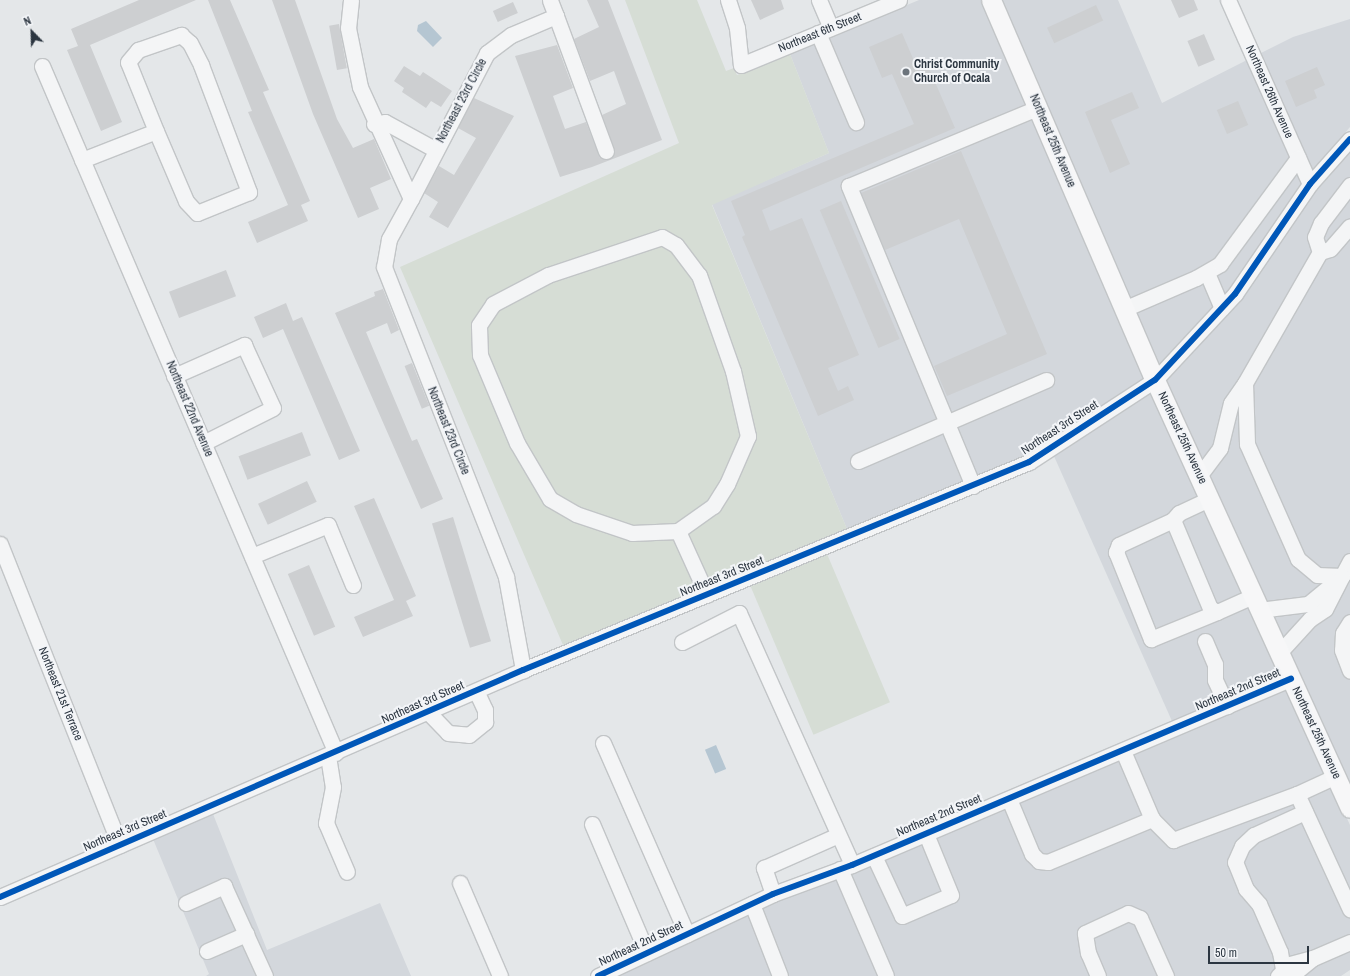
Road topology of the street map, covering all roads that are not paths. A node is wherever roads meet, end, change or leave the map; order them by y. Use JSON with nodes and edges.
{"nodes":[{"id":1,"x":351,"y":0,"type":"edge"},
{"id":2,"x":550,"y":0,"type":"edge"},
{"id":3,"x":728,"y":0,"type":"edge"},
{"id":4,"x":819,"y":0,"type":"edge"},
{"id":5,"x":991,"y":0,"type":"edge"},
{"id":6,"x":1228,"y":0,"type":"edge"},
{"id":7,"x":895,"y":1,"type":"edge"},
{"id":8,"x":556,"y":16,"type":"junction"},
{"id":9,"x":824,"y":31,"type":"junction"},
{"id":10,"x":42,"y":66,"type":"dead end"},
{"id":11,"x":1037,"y":108,"type":"junction"},
{"id":12,"x":856,"y":122,"type":"dead end"},
{"id":13,"x":374,"y":124,"type":"junction"},
{"id":14,"x":156,"y":130,"type":"junction"},
{"id":15,"x":1350,"y":139,"type":"edge"},
{"id":16,"x":436,"y":150,"type":"junction"},
{"id":17,"x":606,"y":151,"type":"dead end"},
{"id":18,"x":82,"y":160,"type":"junction"},
{"id":19,"x":1293,"y":163,"type":"junction"},
{"id":20,"x":1310,"y":184,"type":"junction"},
{"id":21,"x":1350,"y":185,"type":"edge"},
{"id":22,"x":411,"y":199,"type":"junction"},
{"id":23,"x":1350,"y":226,"type":"edge"},
{"id":24,"x":1320,"y":252,"type":"junction"},
{"id":25,"x":1207,"y":272,"type":"junction"},
{"id":26,"x":1222,"y":308,"type":"junction"},
{"id":27,"x":1124,"y":309,"type":"junction"},
{"id":28,"x":174,"y":376,"type":"junction"},
{"id":29,"x":1046,"y":380,"type":"dead end"},
{"id":30,"x":1155,"y":380,"type":"junction"},
{"id":31,"x":1245,"y":383,"type":"junction"},
{"id":32,"x":947,"y":423,"type":"junction"},
{"id":33,"x":203,"y":443,"type":"junction"},
{"id":34,"x":858,"y":461,"type":"dead end"},
{"id":35,"x":1199,"y":476,"type":"junction"},
{"id":36,"x":973,"y":486,"type":"junction"},
{"id":37,"x":1209,"y":499,"type":"junction"},
{"id":38,"x":1174,"y":520,"type":"junction"},
{"id":39,"x":678,"y":531,"type":"junction"},
{"id":40,"x":0,"y":544,"type":"edge"},
{"id":41,"x":252,"y":556,"type":"junction"},
{"id":42,"x":1348,"y":566,"type":"edge"},
{"id":43,"x":353,"y":584,"type":"dead end"},
{"id":44,"x":707,"y":595,"type":"junction"},
{"id":45,"x":1256,"y":603,"type":"junction"},
{"id":46,"x":1217,"y":612,"type":"junction"},
{"id":47,"x":1350,"y":622,"type":"edge"},
{"id":48,"x":1205,"y":640,"type":"dead end"},
{"id":49,"x":682,"y":642,"type":"dead end"},
{"id":50,"x":1279,"y":653,"type":"junction"},
{"id":51,"x":523,"y":670,"type":"junction"},
{"id":52,"x":1350,"y":672,"type":"edge"},
{"id":53,"x":1291,"y":680,"type":"junction"},
{"id":54,"x":476,"y":691,"type":"junction"},
{"id":55,"x":1227,"y":706,"type":"junction"},
{"id":56,"x":428,"y":712,"type":"junction"},
{"id":57,"x":603,"y":743,"type":"dead end"},
{"id":58,"x":1123,"y":750,"type":"junction"},
{"id":59,"x":332,"y":755,"type":"junction"},
{"id":60,"x":1336,"y":776,"type":"junction"},
{"id":61,"x":1297,"y":794,"type":"junction"},
{"id":62,"x":1009,"y":799,"type":"junction"},
{"id":63,"x":1350,"y":808,"type":"edge"},
{"id":64,"x":1305,"y":812,"type":"junction"},
{"id":65,"x":1152,"y":819,"type":"junction"},
{"id":66,"x":592,"y":824,"type":"dead end"},
{"id":67,"x":838,"y":834,"type":"junction"},
{"id":68,"x":926,"y":834,"type":"junction"},
{"id":69,"x":120,"y":845,"type":"junction"},
{"id":70,"x":874,"y":856,"type":"junction"},
{"id":71,"x":846,"y":867,"type":"junction"},
{"id":72,"x":347,"y":872,"type":"dead end"},
{"id":73,"x":460,"y":883,"type":"dead end"},
{"id":74,"x":773,"y":894,"type":"junction"},
{"id":75,"x":0,"y":897,"type":"edge"},
{"id":76,"x":186,"y":903,"type":"dead end"},
{"id":77,"x":752,"y":904,"type":"junction"},
{"id":78,"x":1350,"y":909,"type":"edge"},
{"id":79,"x":246,"y":934,"type":"junction"},
{"id":80,"x":687,"y":934,"type":"junction"},
{"id":81,"x":1350,"y":942,"type":"edge"},
{"id":82,"x":206,"y":951,"type":"dead end"},
{"id":83,"x":647,"y":953,"type":"junction"},
{"id":84,"x":1284,"y":974,"type":"edge"},
{"id":85,"x":264,"y":976,"type":"edge"},
{"id":86,"x":500,"y":976,"type":"edge"},
{"id":87,"x":598,"y":976,"type":"edge"},
{"id":88,"x":780,"y":976,"type":"edge"},
{"id":89,"x":886,"y":976,"type":"edge"},
{"id":90,"x":1098,"y":976,"type":"edge"},
{"id":91,"x":1166,"y":976,"type":"edge"}],
"edges":[{"from":1,"to":13,"type":"street"},
{"from":2,"to":8,"type":"street"},
{"from":3,"to":9,"type":"street","name":"Northeast 6th Street"},
{"from":4,"to":9,"type":"street"},
{"from":5,"to":11,"type":"main road","name":"Northeast 25th Avenue"},
{"from":6,"to":19,"type":"street","name":"Northeast 26th Avenue"},
{"from":7,"to":9,"type":"street","name":"Northeast 6th Street"},
{"from":8,"to":16,"type":"street","name":"Northeast 23rd Circle"},
{"from":8,"to":17,"type":"street"},
{"from":9,"to":12,"type":"street"},
{"from":10,"to":18,"type":"street","name":"Northeast 22nd Avenue"},
{"from":11,"to":27,"type":"main road","name":"Northeast 25th Avenue"},
{"from":11,"to":32,"type":"street"},
{"from":13,"to":16,"type":"street"},
{"from":13,"to":22,"type":"street"},
{"from":14,"to":14,"type":"street"},
{"from":14,"to":18,"type":"street"},
{"from":15,"to":20,"type":"street","name":"Northeast 3rd Street"},
{"from":16,"to":22,"type":"street","name":"Northeast 23rd Circle"},
{"from":18,"to":28,"type":"street","name":"Northeast 22nd Avenue"},
{"from":19,"to":20,"type":"street","name":"Northeast 26th Avenue"},
{"from":19,"to":25,"type":"street"},
{"from":20,"to":26,"type":"street","name":"Northeast 3rd Street"},
{"from":21,"to":24,"type":"street"},
{"from":22,"to":51,"type":"street","name":"Northeast 23rd Circle"},
{"from":23,"to":24,"type":"street"},
{"from":24,"to":31,"type":"street"},
{"from":25,"to":26,"type":"street"},
{"from":25,"to":27,"type":"street"},
{"from":26,"to":30,"type":"street","name":"Northeast 3rd Street"},
{"from":27,"to":30,"type":"main road","name":"Northeast 25th Avenue"},
{"from":28,"to":33,"type":"street","name":"Northeast 22nd Avenue"},
{"from":28,"to":33,"type":"street"},
{"from":29,"to":32,"type":"street"},
{"from":30,"to":35,"type":"main road","name":"Northeast 25th Avenue"},
{"from":30,"to":36,"type":"street","name":"Northeast 3rd Street"},
{"from":31,"to":35,"type":"street"},
{"from":31,"to":42,"type":"street"},
{"from":32,"to":34,"type":"street"},
{"from":32,"to":36,"type":"street"},
{"from":33,"to":41,"type":"street","name":"Northeast 22nd Avenue"},
{"from":35,"to":37,"type":"main road","name":"Northeast 25th Avenue"},
{"from":36,"to":44,"type":"street","name":"Northeast 3rd Street"},
{"from":37,"to":38,"type":"street"},
{"from":37,"to":45,"type":"main road","name":"Northeast 25th Avenue"},
{"from":38,"to":46,"type":"street"},
{"from":38,"to":46,"type":"street"},
{"from":39,"to":39,"type":"street"},
{"from":39,"to":44,"type":"street"},
{"from":40,"to":69,"type":"street","name":"Northeast 21st Terrace"},
{"from":41,"to":43,"type":"street"},
{"from":41,"to":59,"type":"street","name":"Northeast 22nd Avenue"},
{"from":42,"to":45,"type":"street"},
{"from":42,"to":50,"type":"street"},
{"from":44,"to":51,"type":"street","name":"Northeast 3rd Street"},
{"from":45,"to":46,"type":"street"},
{"from":45,"to":50,"type":"main road","name":"Northeast 25th Avenue"},
{"from":47,"to":52,"type":"street"},
{"from":48,"to":55,"type":"street"},
{"from":49,"to":67,"type":"street"},
{"from":50,"to":53,"type":"main road","name":"Northeast 25th Avenue"},
{"from":51,"to":54,"type":"street","name":"Northeast 3rd Street"},
{"from":53,"to":55,"type":"street","name":"Northeast 2nd Street"},
{"from":53,"to":60,"type":"main road","name":"Northeast 25th Avenue"},
{"from":54,"to":56,"type":"street","name":"Northeast 3rd Street"},
{"from":54,"to":56,"type":"street"},
{"from":55,"to":58,"type":"street","name":"Northeast 2nd Street"},
{"from":56,"to":59,"type":"street","name":"Northeast 3rd Street"},
{"from":57,"to":80,"type":"street"},
{"from":58,"to":62,"type":"street","name":"Northeast 2nd Street"},
{"from":58,"to":65,"type":"street"},
{"from":59,"to":69,"type":"street","name":"Northeast 3rd Street"},
{"from":59,"to":72,"type":"street","name":"Northeast 22nd Avenue"},
{"from":60,"to":61,"type":"street"},
{"from":60,"to":63,"type":"main road","name":"Northeast 25th Avenue"},
{"from":61,"to":64,"type":"street"},
{"from":61,"to":65,"type":"street"},
{"from":62,"to":65,"type":"street"},
{"from":62,"to":68,"type":"street","name":"Northeast 2nd Street"},
{"from":64,"to":78,"type":"street"},
{"from":64,"to":84,"type":"street"},
{"from":66,"to":83,"type":"street"},
{"from":67,"to":71,"type":"street"},
{"from":67,"to":74,"type":"street"},
{"from":68,"to":70,"type":"street","name":"Northeast 2nd Street"},
{"from":68,"to":70,"type":"street"},
{"from":69,"to":75,"type":"street","name":"Northeast 3rd Street"},
{"from":70,"to":71,"type":"street","name":"Northeast 2nd Street"},
{"from":71,"to":74,"type":"street","name":"Northeast 2nd Street"},
{"from":71,"to":89,"type":"street"},
{"from":73,"to":86,"type":"street"},
{"from":74,"to":77,"type":"street","name":"Northeast 2nd Street"},
{"from":76,"to":79,"type":"street"},
{"from":77,"to":80,"type":"street","name":"Northeast 2nd Street"},
{"from":77,"to":88,"type":"street"},
{"from":79,"to":82,"type":"street"},
{"from":79,"to":85,"type":"street"},
{"from":80,"to":83,"type":"street","name":"Northeast 2nd Street"},
{"from":81,"to":84,"type":"street"},
{"from":83,"to":87,"type":"street","name":"Northeast 2nd Street"},
{"from":90,"to":91,"type":"street"}]}
